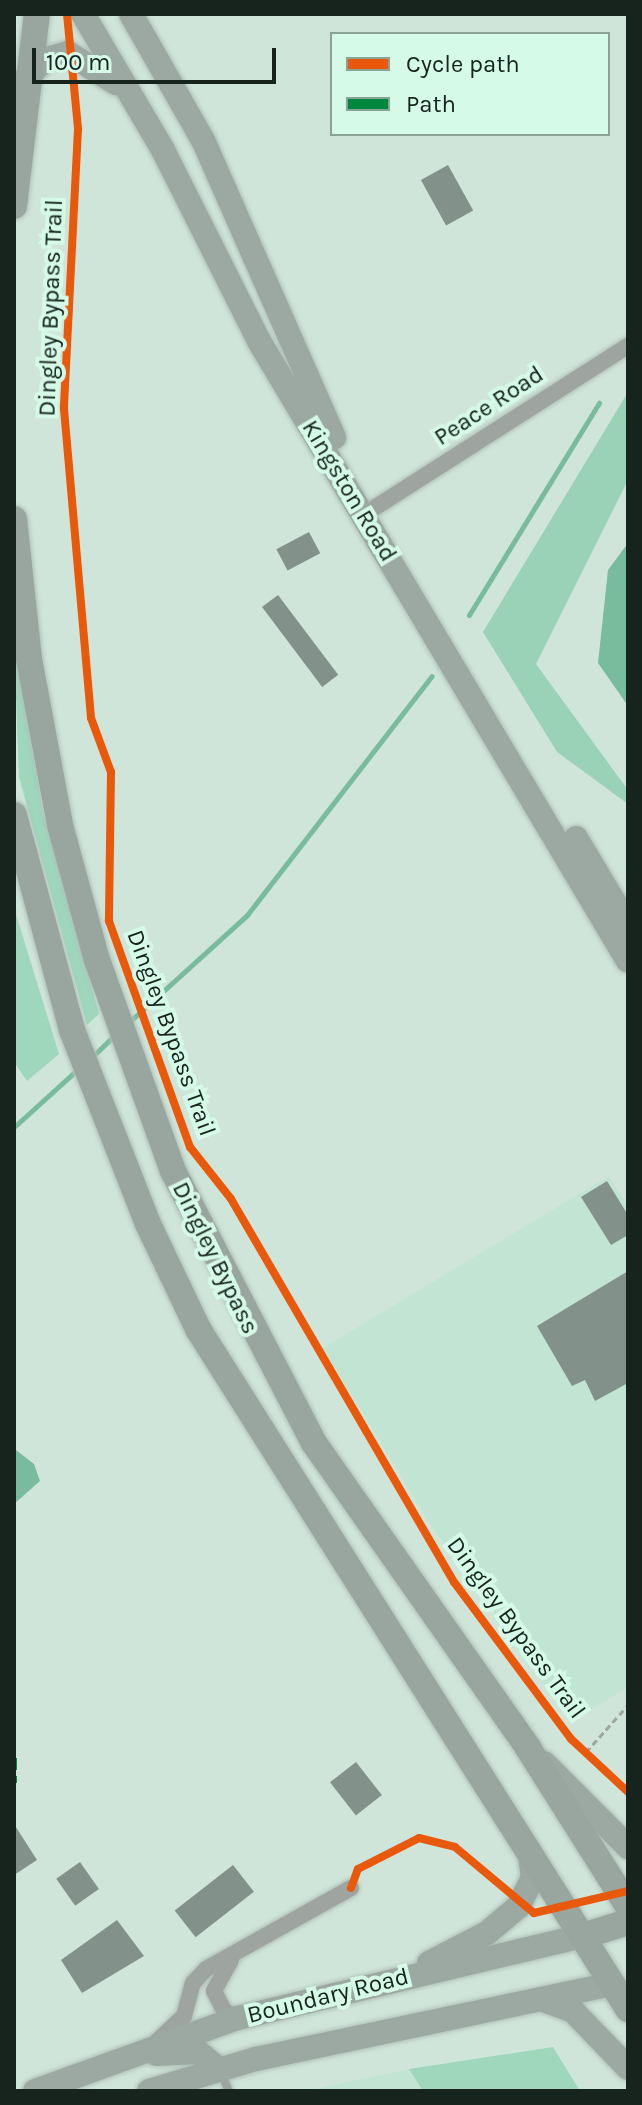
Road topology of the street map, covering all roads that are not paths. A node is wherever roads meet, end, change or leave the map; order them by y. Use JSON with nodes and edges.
{"nodes":[{"id":1,"x":37,"y":14,"type":"edge"},
{"id":2,"x":83,"y":14,"type":"edge"},
{"id":3,"x":131,"y":14,"type":"edge"},
{"id":4,"x":26,"y":78,"type":"junction"},
{"id":5,"x":132,"y":97,"type":"junction"},
{"id":6,"x":203,"y":140,"type":"junction"},
{"id":7,"x":14,"y":206,"type":"edge"},
{"id":8,"x":259,"y":341,"type":"junction"},
{"id":9,"x":628,"y":346,"type":"edge"},
{"id":10,"x":370,"y":511,"type":"junction"},
{"id":11,"x":14,"y":519,"type":"edge"},
{"id":12,"x":14,"y":815,"type":"edge"},
{"id":13,"x":628,"y":925,"type":"edge"},
{"id":14,"x":628,"y":961,"type":"edge"},
{"id":15,"x":528,"y":1748,"type":"junction"},
{"id":16,"x":528,"y":1846,"type":"junction"},
{"id":17,"x":628,"y":1847,"type":"edge"},
{"id":18,"x":351,"y":1888,"type":"dead end"},
{"id":19,"x":628,"y":1906,"type":"edge"},
{"id":20,"x":628,"y":1922,"type":"edge"},
{"id":21,"x":583,"y":1936,"type":"junction"},
{"id":22,"x":245,"y":1949,"type":"junction"},
{"id":23,"x":394,"y":1980,"type":"junction"},
{"id":24,"x":620,"y":1982,"type":"edge"},
{"id":25,"x":546,"y":2001,"type":"junction"},
{"id":26,"x":628,"y":2009,"type":"edge"},
{"id":27,"x":238,"y":2018,"type":"junction"},
{"id":28,"x":154,"y":2044,"type":"junction"},
{"id":29,"x":110,"y":2060,"type":"junction"},
{"id":30,"x":628,"y":2068,"type":"edge"},
{"id":31,"x":224,"y":2080,"type":"edge"},
{"id":32,"x":35,"y":2091,"type":"edge"},
{"id":33,"x":149,"y":2091,"type":"edge"}],
"edges":[{"from":1,"to":4,"type":"highway"},
{"from":2,"to":5,"type":"main road","name":"Kingston Road"},
{"from":3,"to":6,"type":"main road","name":"Kingston Road"},
{"from":4,"to":5,"type":"main road"},
{"from":4,"to":7,"type":"highway"},
{"from":5,"to":8,"type":"main road","name":"Kingston Road"},
{"from":6,"to":8,"type":"main road"},
{"from":6,"to":10,"type":"main road","name":"Kingston Road"},
{"from":8,"to":10,"type":"main road","name":"Kingston Road"},
{"from":9,"to":10,"type":"street","name":"Peace Road"},
{"from":10,"to":13,"type":"main road","name":"Kingston Road"},
{"from":10,"to":14,"type":"main road","name":"Kingston Road"},
{"from":11,"to":15,"type":"highway","name":"Dingley Bypass"},
{"from":12,"to":16,"type":"highway","name":"Dingley Bypass"},
{"from":15,"to":17,"type":"main road"},
{"from":15,"to":19,"type":"highway","name":"Dingley Bypass"},
{"from":16,"to":21,"type":"highway","name":"Dingley Bypass"},
{"from":16,"to":23,"type":"main road"},
{"from":18,"to":22,"type":"street"},
{"from":20,"to":21,"type":"highway","name":"Boundary Road"},
{"from":21,"to":23,"type":"main road","name":"Boundary Road"},
{"from":21,"to":24,"type":"highway","name":"Dingley Bypass"},
{"from":22,"to":27,"type":"street"},
{"from":22,"to":28,"type":"street"},
{"from":23,"to":27,"type":"main road","name":"Boundary Road"},
{"from":24,"to":25,"type":"main road","name":"Boundary Road"},
{"from":24,"to":26,"type":"highway","name":"Dingley Bypass"},
{"from":25,"to":30,"type":"main road"},
{"from":25,"to":31,"type":"main road","name":"Boundary Road"},
{"from":27,"to":28,"type":"main road","name":"Boundary Road"},
{"from":28,"to":29,"type":"main road","name":"Boundary Road"},
{"from":29,"to":31,"type":"main road"},
{"from":29,"to":32,"type":"main road","name":"Boundary Road"},
{"from":31,"to":33,"type":"main road","name":"Boundary Road"}]}
